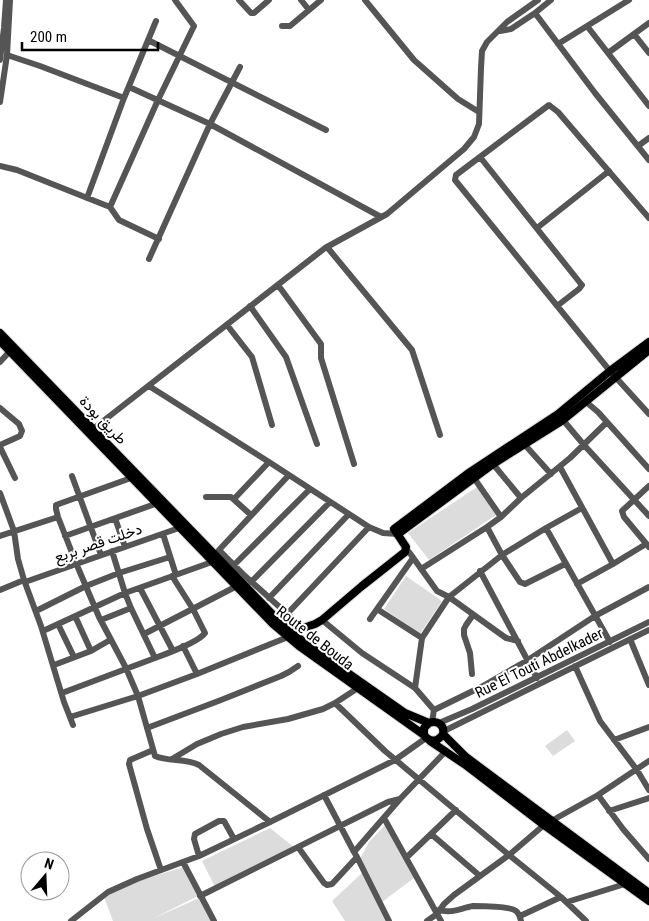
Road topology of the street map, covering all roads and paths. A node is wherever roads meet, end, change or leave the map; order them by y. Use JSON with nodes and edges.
{"nodes":[{"id":1,"x":6,"y":0,"type":"edge"},
{"id":2,"x":10,"y":0,"type":"edge"},
{"id":3,"x":175,"y":0,"type":"edge"},
{"id":4,"x":239,"y":0,"type":"edge"},
{"id":5,"x":269,"y":0,"type":"edge"},
{"id":6,"x":301,"y":0,"type":"edge"},
{"id":7,"x":320,"y":0,"type":"edge"},
{"id":8,"x":376,"y":0,"type":"edge"},
{"id":9,"x":538,"y":0,"type":"edge"},
{"id":10,"x":552,"y":0,"type":"edge"},
{"id":11,"x":629,"y":0,"type":"edge"},
{"id":12,"x":367,"y":3,"type":"edge"},
{"id":13,"x":309,"y":10,"type":"junction"},
{"id":14,"x":535,"y":14,"type":"junction"},
{"id":15,"x":156,"y":21,"type":"dead end"},
{"id":16,"x":649,"y":23,"type":"edge"},
{"id":17,"x":282,"y":26,"type":"dead end"},
{"id":18,"x":587,"y":26,"type":"junction"},
{"id":19,"x":500,"y":31,"type":"junction"},
{"id":20,"x":634,"y":34,"type":"junction"},
{"id":21,"x":148,"y":40,"type":"junction"},
{"id":22,"x":558,"y":44,"type":"junction"},
{"id":23,"x":608,"y":53,"type":"junction"},
{"id":24,"x":649,"y":53,"type":"edge"},
{"id":25,"x":7,"y":55,"type":"junction"},
{"id":26,"x":180,"y":56,"type":"junction"},
{"id":27,"x":0,"y":60,"type":"edge"},
{"id":28,"x":240,"y":67,"type":"dead end"},
{"id":29,"x":232,"y":82,"type":"junction"},
{"id":30,"x":129,"y":86,"type":"junction"},
{"id":31,"x":124,"y":98,"type":"junction"},
{"id":32,"x":158,"y":100,"type":"junction"},
{"id":33,"x":0,"y":102,"type":"edge"},
{"id":34,"x":649,"y":106,"type":"edge"},
{"id":35,"x":479,"y":112,"type":"junction"},
{"id":36,"x":210,"y":124,"type":"junction"},
{"id":37,"x":326,"y":130,"type":"dead end"},
{"id":38,"x":649,"y":138,"type":"edge"},
{"id":39,"x":638,"y":146,"type":"junction"},
{"id":40,"x":480,"y":157,"type":"junction"},
{"id":41,"x":649,"y":160,"type":"edge"},
{"id":42,"x":0,"y":166,"type":"edge"},
{"id":43,"x":609,"y":171,"type":"junction"},
{"id":44,"x":87,"y":198,"type":"junction"},
{"id":45,"x":110,"y":207,"type":"junction"},
{"id":46,"x":381,"y":217,"type":"junction"},
{"id":47,"x":649,"y":218,"type":"edge"},
{"id":48,"x":537,"y":228,"type":"junction"},
{"id":49,"x":159,"y":239,"type":"junction"},
{"id":50,"x":327,"y":247,"type":"junction"},
{"id":51,"x":149,"y":260,"type":"dead end"},
{"id":52,"x":278,"y":285,"type":"junction"},
{"id":53,"x":250,"y":306,"type":"junction"},
{"id":54,"x":557,"y":306,"type":"junction"},
{"id":55,"x":227,"y":325,"type":"junction"},
{"id":56,"x":0,"y":333,"type":"edge"},
{"id":57,"x":0,"y":341,"type":"edge"},
{"id":58,"x":649,"y":342,"type":"edge"},
{"id":59,"x":10,"y":351,"type":"junction"},
{"id":60,"x":647,"y":355,"type":"edge"},
{"id":61,"x":0,"y":362,"type":"edge"},
{"id":62,"x":613,"y":374,"type":"junction"},
{"id":63,"x":149,"y":386,"type":"junction"},
{"id":64,"x":59,"y":398,"type":"junction"},
{"id":65,"x":585,"y":401,"type":"junction"},
{"id":66,"x":0,"y":408,"type":"edge"},
{"id":67,"x":649,"y":414,"type":"edge"},
{"id":68,"x":563,"y":420,"type":"junction"},
{"id":69,"x":607,"y":422,"type":"junction"},
{"id":70,"x":272,"y":425,"type":"dead end"},
{"id":71,"x":93,"y":429,"type":"junction"},
{"id":72,"x":440,"y":434,"type":"dead end"},
{"id":73,"x":317,"y":444,"type":"dead end"},
{"id":74,"x":525,"y":445,"type":"junction"},
{"id":75,"x":584,"y":445,"type":"junction"},
{"id":76,"x":0,"y":446,"type":"edge"},
{"id":77,"x":269,"y":462,"type":"junction"},
{"id":78,"x":354,"y":464,"type":"dead end"},
{"id":79,"x":493,"y":464,"type":"junction"},
{"id":80,"x":560,"y":467,"type":"junction"},
{"id":81,"x":649,"y":469,"type":"edge"},
{"id":82,"x":551,"y":474,"type":"junction"},
{"id":83,"x":289,"y":475,"type":"junction"},
{"id":84,"x":72,"y":476,"type":"dead end"},
{"id":85,"x":15,"y":478,"type":"dead end"},
{"id":86,"x":131,"y":478,"type":"junction"},
{"id":87,"x":474,"y":478,"type":"junction"},
{"id":88,"x":649,"y":486,"type":"edge"},
{"id":89,"x":310,"y":489,"type":"junction"},
{"id":90,"x":0,"y":494,"type":"edge"},
{"id":91,"x":80,"y":497,"type":"junction"},
{"id":92,"x":206,"y":497,"type":"dead end"},
{"id":93,"x":234,"y":498,"type":"junction"},
{"id":94,"x":521,"y":498,"type":"junction"},
{"id":95,"x":634,"y":499,"type":"junction"},
{"id":96,"x":330,"y":502,"type":"junction"},
{"id":97,"x":155,"y":504,"type":"junction"},
{"id":98,"x":582,"y":508,"type":"junction"},
{"id":99,"x":349,"y":514,"type":"junction"},
{"id":100,"x":251,"y":515,"type":"junction"},
{"id":101,"x":649,"y":516,"type":"edge"},
{"id":102,"x":58,"y":517,"type":"junction"},
{"id":103,"x":501,"y":517,"type":"junction"},
{"id":104,"x":115,"y":518,"type":"junction"},
{"id":105,"x":183,"y":526,"type":"junction"},
{"id":106,"x":91,"y":527,"type":"junction"},
{"id":107,"x":369,"y":527,"type":"junction"},
{"id":108,"x":487,"y":527,"type":"junction"},
{"id":109,"x":546,"y":528,"type":"junction"},
{"id":110,"x":14,"y":531,"type":"junction"},
{"id":111,"x":396,"y":531,"type":"junction"},
{"id":112,"x":163,"y":534,"type":"junction"},
{"id":113,"x":0,"y":536,"type":"edge"},
{"id":114,"x":65,"y":536,"type":"junction"},
{"id":115,"x":648,"y":546,"type":"edge"},
{"id":116,"x":126,"y":547,"type":"junction"},
{"id":117,"x":112,"y":551,"type":"junction"},
{"id":118,"x":406,"y":551,"type":"junction"},
{"id":119,"x":101,"y":555,"type":"junction"},
{"id":120,"x":502,"y":555,"type":"junction"},
{"id":121,"x":170,"y":557,"type":"junction"},
{"id":122,"x":413,"y":558,"type":"junction"},
{"id":123,"x":212,"y":562,"type":"junction"},
{"id":124,"x":76,"y":563,"type":"junction"},
{"id":125,"x":565,"y":564,"type":"junction"},
{"id":126,"x":613,"y":564,"type":"junction"},
{"id":127,"x":234,"y":566,"type":"junction"},
{"id":128,"x":421,"y":569,"type":"junction"},
{"id":129,"x":480,"y":571,"type":"junction"},
{"id":130,"x":119,"y":573,"type":"junction"},
{"id":131,"x":174,"y":576,"type":"junction"},
{"id":132,"x":24,"y":581,"type":"junction"},
{"id":133,"x":251,"y":582,"type":"junction"},
{"id":134,"x":577,"y":584,"type":"junction"},
{"id":135,"x":86,"y":586,"type":"junction"},
{"id":136,"x":237,"y":586,"type":"junction"},
{"id":137,"x":649,"y":587,"type":"edge"},
{"id":138,"x":140,"y":588,"type":"junction"},
{"id":139,"x":0,"y":590,"type":"edge"},
{"id":140,"x":125,"y":593,"type":"junction"},
{"id":141,"x":449,"y":597,"type":"junction"},
{"id":142,"x":270,"y":598,"type":"junction"},
{"id":143,"x":95,"y":607,"type":"junction"},
{"id":144,"x":131,"y":608,"type":"junction"},
{"id":145,"x":193,"y":609,"type":"junction"},
{"id":146,"x":377,"y":609,"type":"junction"},
{"id":147,"x":36,"y":611,"type":"junction"},
{"id":148,"x":286,"y":614,"type":"junction"},
{"id":149,"x":473,"y":614,"type":"junction"},
{"id":150,"x":75,"y":616,"type":"junction"},
{"id":151,"x":595,"y":616,"type":"junction"},
{"id":152,"x":370,"y":618,"type":"dead end"},
{"id":153,"x":101,"y":620,"type":"junction"},
{"id":154,"x":322,"y":620,"type":"junction"},
{"id":155,"x":649,"y":622,"type":"edge"},
{"id":156,"x":58,"y":624,"type":"junction"},
{"id":157,"x":160,"y":626,"type":"junction"},
{"id":158,"x":303,"y":628,"type":"junction"},
{"id":159,"x":649,"y":630,"type":"edge"},
{"id":160,"x":43,"y":631,"type":"junction"},
{"id":161,"x":144,"y":634,"type":"junction"},
{"id":162,"x":291,"y":635,"type":"junction"},
{"id":163,"x":422,"y":638,"type":"junction"},
{"id":164,"x":630,"y":639,"type":"junction"},
{"id":165,"x":110,"y":640,"type":"junction"},
{"id":166,"x":518,"y":641,"type":"junction"},
{"id":167,"x":610,"y":642,"type":"junction"},
{"id":168,"x":183,"y":646,"type":"junction"},
{"id":169,"x":91,"y":651,"type":"junction"},
{"id":170,"x":173,"y":651,"type":"junction"},
{"id":171,"x":74,"y":657,"type":"junction"},
{"id":172,"x":155,"y":658,"type":"junction"},
{"id":173,"x":528,"y":660,"type":"junction"},
{"id":174,"x":54,"y":666,"type":"junction"},
{"id":175,"x":298,"y":666,"type":"dead end"},
{"id":176,"x":575,"y":666,"type":"junction"},
{"id":177,"x":126,"y":668,"type":"junction"},
{"id":178,"x":197,"y":674,"type":"junction"},
{"id":179,"x":472,"y":674,"type":"dead end"},
{"id":180,"x":537,"y":678,"type":"junction"},
{"id":181,"x":649,"y":685,"type":"edge"},
{"id":182,"x":358,"y":688,"type":"junction"},
{"id":183,"x":415,"y":688,"type":"junction"},
{"id":184,"x":62,"y":693,"type":"junction"},
{"id":185,"x":138,"y":696,"type":"junction"},
{"id":186,"x":335,"y":703,"type":"junction"},
{"id":187,"x":434,"y":710,"type":"junction"},
{"id":188,"x":70,"y":717,"type":"junction"},
{"id":189,"x":434,"y":723,"type":"junction"},
{"id":190,"x":73,"y":725,"type":"dead end"},
{"id":191,"x":649,"y":727,"type":"edge"},
{"id":192,"x":147,"y":728,"type":"junction"},
{"id":193,"x":443,"y":733,"type":"junction"},
{"id":194,"x":426,"y":738,"type":"junction"},
{"id":195,"x":614,"y":740,"type":"junction"},
{"id":196,"x":153,"y":750,"type":"junction"},
{"id":197,"x":446,"y":751,"type":"junction"},
{"id":198,"x":172,"y":759,"type":"junction"},
{"id":199,"x":394,"y":760,"type":"junction"},
{"id":200,"x":649,"y":761,"type":"edge"},
{"id":201,"x":637,"y":770,"type":"junction"},
{"id":202,"x":419,"y":780,"type":"junction"},
{"id":203,"x":649,"y":790,"type":"edge"},
{"id":204,"x":324,"y":795,"type":"junction"},
{"id":205,"x":598,"y":795,"type":"junction"},
{"id":206,"x":649,"y":798,"type":"edge"},
{"id":207,"x":400,"y":799,"type":"junction"},
{"id":208,"x":456,"y":810,"type":"junction"},
{"id":209,"x":609,"y":811,"type":"junction"},
{"id":210,"x":384,"y":818,"type":"junction"},
{"id":211,"x":270,"y":822,"type":"junction"},
{"id":212,"x":547,"y":822,"type":"junction"},
{"id":213,"x":340,"y":826,"type":"junction"},
{"id":214,"x":432,"y":834,"type":"junction"},
{"id":215,"x":234,"y":839,"type":"junction"},
{"id":216,"x":298,"y":847,"type":"junction"},
{"id":217,"x":356,"y":855,"type":"junction"},
{"id":218,"x":509,"y":855,"type":"junction"},
{"id":219,"x":199,"y":856,"type":"junction"},
{"id":220,"x":406,"y":858,"type":"junction"},
{"id":221,"x":649,"y":859,"type":"edge"},
{"id":222,"x":183,"y":862,"type":"junction"},
{"id":223,"x":160,"y":870,"type":"junction"},
{"id":224,"x":480,"y":876,"type":"junction"},
{"id":225,"x":626,"y":884,"type":"junction"},
{"id":226,"x":200,"y":896,"type":"junction"},
{"id":227,"x":648,"y":897,"type":"edge"},
{"id":228,"x":564,"y":900,"type":"junction"},
{"id":229,"x":438,"y":912,"type":"junction"},
{"id":230,"x":520,"y":919,"type":"edge"},
{"id":231,"x":71,"y":921,"type":"edge"},
{"id":232,"x":214,"y":921,"type":"edge"},
{"id":233,"x":389,"y":921,"type":"edge"},
{"id":234,"x":427,"y":921,"type":"edge"},
{"id":235,"x":441,"y":921,"type":"edge"},
{"id":236,"x":586,"y":921,"type":"edge"}],
"edges":[{"from":1,"to":27,"type":"street"},
{"from":2,"to":25,"type":"street"},
{"from":3,"to":26,"type":"street"},
{"from":4,"to":5,"type":"street"},
{"from":6,"to":13,"type":"street"},
{"from":7,"to":13,"type":"street"},
{"from":8,"to":12,"type":"street"},
{"from":9,"to":19,"type":"street"},
{"from":10,"to":14,"type":"street"},
{"from":11,"to":18,"type":"street"},
{"from":12,"to":35,"type":"street"},
{"from":13,"to":17,"type":"street"},
{"from":14,"to":19,"type":"street"},
{"from":14,"to":22,"type":"street"},
{"from":15,"to":21,"type":"street"},
{"from":16,"to":20,"type":"street"},
{"from":18,"to":22,"type":"street"},
{"from":18,"to":23,"type":"street"},
{"from":19,"to":35,"type":"street"},
{"from":20,"to":23,"type":"street"},
{"from":20,"to":24,"type":"street"},
{"from":21,"to":26,"type":"street"},
{"from":21,"to":30,"type":"street"},
{"from":22,"to":39,"type":"street"},
{"from":23,"to":34,"type":"street"},
{"from":25,"to":31,"type":"street"},
{"from":25,"to":33,"type":"street"},
{"from":26,"to":29,"type":"street"},
{"from":26,"to":32,"type":"street"},
{"from":28,"to":29,"type":"street"},
{"from":29,"to":36,"type":"street"},
{"from":29,"to":37,"type":"street"},
{"from":30,"to":31,"type":"street"},
{"from":30,"to":32,"type":"street"},
{"from":31,"to":44,"type":"street"},
{"from":32,"to":36,"type":"street"},
{"from":32,"to":45,"type":"street"},
{"from":35,"to":46,"type":"street"},
{"from":36,"to":46,"type":"street"},
{"from":36,"to":49,"type":"street"},
{"from":38,"to":39,"type":"street"},
{"from":39,"to":41,"type":"street"},
{"from":40,"to":43,"type":"street"},
{"from":40,"to":48,"type":"street"},
{"from":40,"to":54,"type":"street"},
{"from":42,"to":44,"type":"street"},
{"from":43,"to":47,"type":"street"},
{"from":43,"to":48,"type":"street"},
{"from":44,"to":45,"type":"street"},
{"from":45,"to":49,"type":"street"},
{"from":46,"to":50,"type":"street"},
{"from":48,"to":54,"type":"street"},
{"from":49,"to":51,"type":"street"},
{"from":50,"to":52,"type":"street"},
{"from":50,"to":72,"type":"street"},
{"from":52,"to":53,"type":"street"},
{"from":52,"to":78,"type":"street"},
{"from":53,"to":55,"type":"street"},
{"from":53,"to":73,"type":"street"},
{"from":54,"to":62,"type":"street"},
{"from":55,"to":63,"type":"street"},
{"from":55,"to":70,"type":"street"},
{"from":56,"to":64,"type":"main road","name":"طريق بودة"},
{"from":57,"to":59,"type":"main road","name":"طريق بودة"},
{"from":58,"to":62,"type":"main road"},
{"from":59,"to":61,"type":"street"},
{"from":59,"to":64,"type":"main road","name":"طريق بودة"},
{"from":60,"to":62,"type":"main road"},
{"from":62,"to":65,"type":"main road"},
{"from":62,"to":67,"type":"street"},
{"from":62,"to":111,"type":"main road"},
{"from":63,"to":71,"type":"street"},
{"from":63,"to":77,"type":"street"},
{"from":64,"to":71,"type":"main road","name":"طريق بودة"},
{"from":64,"to":86,"type":"main road","name":"طريق بودة"},
{"from":65,"to":68,"type":"main road"},
{"from":65,"to":69,"type":"street"},
{"from":66,"to":76,"type":"street"},
{"from":68,"to":74,"type":"main road"},
{"from":68,"to":75,"type":"street"},
{"from":69,"to":75,"type":"street"},
{"from":69,"to":81,"type":"street"},
{"from":71,"to":105,"type":"main road","name":"طريق بودة"},
{"from":74,"to":79,"type":"main road"},
{"from":74,"to":82,"type":"street"},
{"from":75,"to":80,"type":"street"},
{"from":75,"to":95,"type":"street"},
{"from":76,"to":85,"type":"street"},
{"from":77,"to":83,"type":"street"},
{"from":77,"to":93,"type":"street"},
{"from":79,"to":87,"type":"main road"},
{"from":79,"to":94,"type":"street"},
{"from":80,"to":82,"type":"street"},
{"from":80,"to":98,"type":"street"},
{"from":82,"to":94,"type":"street"},
{"from":83,"to":89,"type":"street"},
{"from":83,"to":100,"type":"street"},
{"from":84,"to":91,"type":"street"},
{"from":86,"to":91,"type":"street"},
{"from":86,"to":97,"type":"main road","name":"طريق بودة"},
{"from":87,"to":103,"type":"street"},
{"from":87,"to":111,"type":"main road"},
{"from":88,"to":95,"type":"street"},
{"from":89,"to":96,"type":"street"},
{"from":89,"to":127,"type":"street"},
{"from":90,"to":110,"type":"street"},
{"from":91,"to":102,"type":"street"},
{"from":91,"to":106,"type":"street"},
{"from":92,"to":93,"type":"street"},
{"from":93,"to":100,"type":"street"},
{"from":94,"to":103,"type":"street"},
{"from":95,"to":101,"type":"street"},
{"from":95,"to":115,"type":"street"},
{"from":96,"to":99,"type":"street"},
{"from":96,"to":133,"type":"street"},
{"from":97,"to":104,"type":"street"},
{"from":97,"to":105,"type":"main road","name":"طريق بودة"},
{"from":98,"to":109,"type":"street"},
{"from":98,"to":126,"type":"street"},
{"from":99,"to":107,"type":"street"},
{"from":99,"to":142,"type":"street"},
{"from":100,"to":127,"type":"street"},
{"from":102,"to":110,"type":"street"},
{"from":102,"to":114,"type":"street"},
{"from":103,"to":108,"type":"street"},
{"from":104,"to":106,"type":"street"},
{"from":104,"to":116,"type":"street"},
{"from":105,"to":112,"type":"street","name":"دخلت قصر بربع"},
{"from":105,"to":123,"type":"main road","name":"Route de Bouda"},
{"from":105,"to":162,"type":"main road","name":"Route de Bouda"},
{"from":106,"to":114,"type":"street"},
{"from":106,"to":119,"type":"street"},
{"from":107,"to":111,"type":"street"},
{"from":107,"to":148,"type":"street"},
{"from":108,"to":120,"type":"street"},
{"from":108,"to":128,"type":"street"},
{"from":109,"to":120,"type":"street"},
{"from":109,"to":125,"type":"street"},
{"from":110,"to":113,"type":"street"},
{"from":110,"to":132,"type":"street"},
{"from":111,"to":118,"type":"main road"},
{"from":112,"to":116,"type":"street","name":"دخلت قصر بربع"},
{"from":112,"to":121,"type":"street"},
{"from":114,"to":124,"type":"street"},
{"from":115,"to":126,"type":"street"},
{"from":116,"to":117,"type":"street","name":"دخلت قصر بربع"},
{"from":117,"to":119,"type":"street","name":"دخلت قصر بربع"},
{"from":117,"to":130,"type":"street"},
{"from":118,"to":122,"type":"street"},
{"from":118,"to":154,"type":"main road"},
{"from":119,"to":124,"type":"street","name":"دخلت قصر بربع"},
{"from":120,"to":125,"type":"street"},
{"from":120,"to":129,"type":"street"},
{"from":121,"to":130,"type":"street"},
{"from":121,"to":131,"type":"street"},
{"from":122,"to":128,"type":"street"},
{"from":122,"to":146,"type":"street"},
{"from":123,"to":131,"type":"street"},
{"from":123,"to":136,"type":"main road","name":"Route de Bouda"},
{"from":124,"to":132,"type":"street","name":"دخلت قصر بربع"},
{"from":124,"to":135,"type":"street"},
{"from":125,"to":134,"type":"street"},
{"from":126,"to":134,"type":"street"},
{"from":127,"to":133,"type":"street"},
{"from":128,"to":141,"type":"street"},
{"from":129,"to":141,"type":"street"},
{"from":129,"to":166,"type":"street"},
{"from":130,"to":135,"type":"street"},
{"from":130,"to":140,"type":"street"},
{"from":131,"to":138,"type":"street"},
{"from":131,"to":145,"type":"street"},
{"from":132,"to":139,"type":"street","name":"دخلت قصر بربع"},
{"from":132,"to":147,"type":"street"},
{"from":133,"to":142,"type":"street"},
{"from":134,"to":151,"type":"street"},
{"from":135,"to":143,"type":"street"},
{"from":135,"to":147,"type":"street"},
{"from":136,"to":145,"type":"street"},
{"from":136,"to":162,"type":"main road","name":"Route de Bouda"},
{"from":137,"to":151,"type":"street"},
{"from":138,"to":140,"type":"street"},
{"from":138,"to":157,"type":"street"},
{"from":140,"to":143,"type":"street"},
{"from":140,"to":144,"type":"street"},
{"from":141,"to":149,"type":"street"},
{"from":141,"to":163,"type":"street"},
{"from":142,"to":148,"type":"street"},
{"from":143,"to":150,"type":"street"},
{"from":143,"to":153,"type":"street"},
{"from":144,"to":153,"type":"street"},
{"from":144,"to":161,"type":"street"},
{"from":145,"to":157,"type":"street"},
{"from":145,"to":168,"type":"street"},
{"from":146,"to":152,"type":"street"},
{"from":146,"to":163,"type":"street"},
{"from":147,"to":160,"type":"street"},
{"from":148,"to":158,"type":"street"},
{"from":149,"to":166,"type":"street"},
{"from":149,"to":179,"type":"street"},
{"from":150,"to":156,"type":"street"},
{"from":150,"to":169,"type":"street"},
{"from":151,"to":167,"type":"street"},
{"from":151,"to":173,"type":"street"},
{"from":153,"to":165,"type":"street"},
{"from":154,"to":158,"type":"main road"},
{"from":154,"to":183,"type":"street"},
{"from":155,"to":167,"type":"street","name":"Rue El Touti Abdelkader"},
{"from":156,"to":160,"type":"street"},
{"from":156,"to":171,"type":"street"},
{"from":157,"to":161,"type":"street"},
{"from":157,"to":170,"type":"street"},
{"from":158,"to":162,"type":"main road"},
{"from":159,"to":164,"type":"street","name":"Rue El Touti Abdelkader"},
{"from":160,"to":174,"type":"street"},
{"from":161,"to":172,"type":"street"},
{"from":162,"to":178,"type":"street"},
{"from":162,"to":182,"type":"main road","name":"Route de Bouda"},
{"from":162,"to":189,"type":"main road","name":"Route de Bouda"},
{"from":163,"to":183,"type":"street"},
{"from":164,"to":176,"type":"street","name":"Rue El Touti Abdelkader"},
{"from":164,"to":181,"type":"street"},
{"from":165,"to":169,"type":"street"},
{"from":165,"to":177,"type":"street"},
{"from":166,"to":173,"type":"street"},
{"from":167,"to":180,"type":"street","name":"Rue El Touti Abdelkader"},
{"from":168,"to":170,"type":"street"},
{"from":168,"to":178,"type":"street"},
{"from":169,"to":171,"type":"street"},
{"from":170,"to":172,"type":"street"},
{"from":171,"to":174,"type":"street"},
{"from":172,"to":177,"type":"street"},
{"from":173,"to":180,"type":"street"},
{"from":173,"to":187,"type":"street"},
{"from":174,"to":184,"type":"street"},
{"from":175,"to":192,"type":"street"},
{"from":176,"to":193,"type":"street","name":"Rue El Touti Abdelkader"},
{"from":176,"to":195,"type":"street"},
{"from":177,"to":184,"type":"street"},
{"from":177,"to":185,"type":"street"},
{"from":178,"to":185,"type":"street"},
{"from":180,"to":189,"type":"street","name":"Rue El Touti Abdelkader"},
{"from":182,"to":186,"type":"street"},
{"from":182,"to":194,"type":"main road","name":"Route de Bouda"},
{"from":183,"to":187,"type":"street"},
{"from":184,"to":188,"type":"street"},
{"from":185,"to":188,"type":"street"},
{"from":185,"to":192,"type":"street"},
{"from":186,"to":198,"type":"street"},
{"from":186,"to":199,"type":"street"},
{"from":187,"to":189,"type":"street"},
{"from":188,"to":190,"type":"street"},
{"from":189,"to":193,"type":"main road"},
{"from":189,"to":194,"type":"main road"},
{"from":191,"to":195,"type":"street"},
{"from":192,"to":196,"type":"street"},
{"from":193,"to":194,"type":"main road"},
{"from":193,"to":212,"type":"main road"},
{"from":194,"to":197,"type":"main road","name":"Route de Bouda"},
{"from":194,"to":199,"type":"street"},
{"from":195,"to":201,"type":"street"},
{"from":196,"to":198,"type":"street"},
{"from":196,"to":223,"type":"street"},
{"from":197,"to":202,"type":"street"},
{"from":197,"to":212,"type":"main road","name":"Route de Bouda"},
{"from":198,"to":211,"type":"street"},
{"from":199,"to":202,"type":"street"},
{"from":199,"to":204,"type":"street"},
{"from":200,"to":201,"type":"street"},
{"from":201,"to":203,"type":"street"},
{"from":201,"to":205,"type":"street"},
{"from":202,"to":207,"type":"street"},
{"from":202,"to":208,"type":"street"},
{"from":204,"to":211,"type":"street"},
{"from":204,"to":213,"type":"street"},
{"from":205,"to":209,"type":"street"},
{"from":205,"to":212,"type":"street"},
{"from":206,"to":209,"type":"street"},
{"from":207,"to":210,"type":"street"},
{"from":207,"to":213,"type":"street"},
{"from":208,"to":214,"type":"street"},
{"from":208,"to":218,"type":"street"},
{"from":209,"to":221,"type":"street"},
{"from":210,"to":217,"type":"street"},
{"from":210,"to":220,"type":"street"},
{"from":211,"to":215,"type":"street"},
{"from":212,"to":218,"type":"street"},
{"from":212,"to":225,"type":"main road"},
{"from":212,"to":227,"type":"main road"},
{"from":213,"to":216,"type":"street"},
{"from":213,"to":217,"type":"street"},
{"from":214,"to":220,"type":"street"},
{"from":214,"to":224,"type":"street"},
{"from":215,"to":219,"type":"street"},
{"from":215,"to":219,"type":"street"},
{"from":216,"to":217,"type":"street"},
{"from":216,"to":226,"type":"street"},
{"from":217,"to":233,"type":"street"},
{"from":218,"to":224,"type":"street"},
{"from":218,"to":228,"type":"street"},
{"from":219,"to":222,"type":"street"},
{"from":220,"to":229,"type":"street"},
{"from":222,"to":223,"type":"street"},
{"from":222,"to":226,"type":"street"},
{"from":223,"to":231,"type":"street"},
{"from":224,"to":229,"type":"street"},
{"from":225,"to":227,"type":"main road"},
{"from":225,"to":228,"type":"street"},
{"from":226,"to":232,"type":"street"},
{"from":228,"to":230,"type":"street"},
{"from":228,"to":236,"type":"street"},
{"from":229,"to":230,"type":"street"},
{"from":229,"to":234,"type":"street"},
{"from":229,"to":235,"type":"street"}]}
